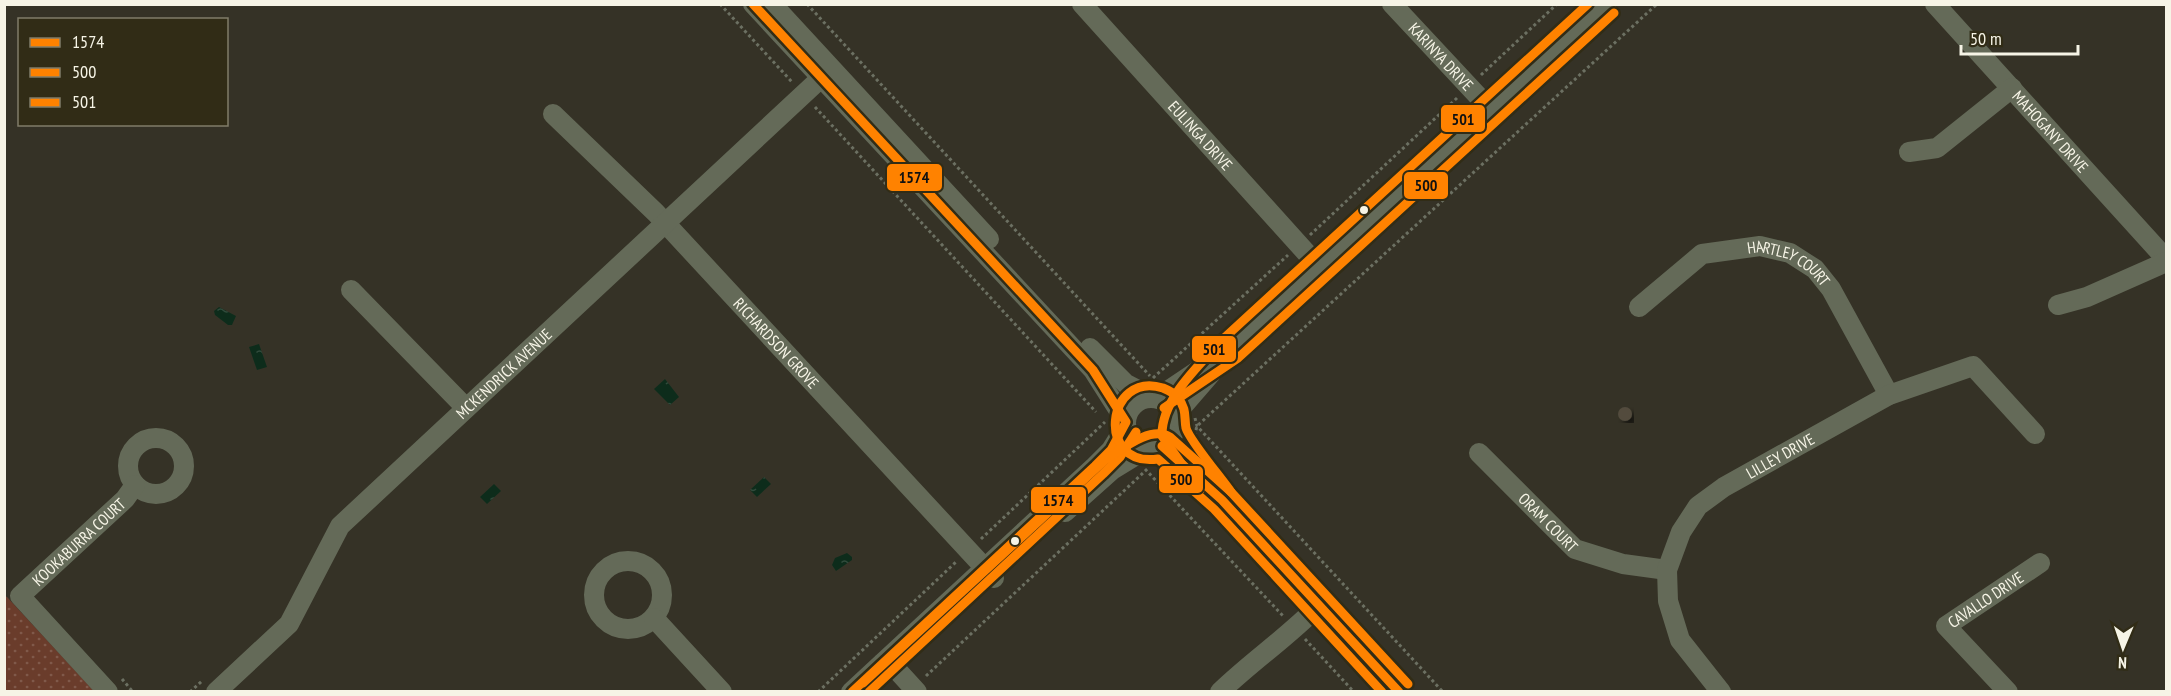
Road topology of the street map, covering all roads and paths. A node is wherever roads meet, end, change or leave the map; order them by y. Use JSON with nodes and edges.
{"nodes":[{"id":1,"x":720,"y":4,"type":"edge"},
{"id":2,"x":753,"y":4,"type":"edge"},
{"id":3,"x":772,"y":4,"type":"edge"},
{"id":4,"x":807,"y":4,"type":"edge"},
{"id":5,"x":1082,"y":4,"type":"edge"},
{"id":6,"x":1392,"y":4,"type":"edge"},
{"id":7,"x":1557,"y":4,"type":"edge"},
{"id":8,"x":1606,"y":4,"type":"edge"},
{"id":9,"x":1657,"y":4,"type":"edge"},
{"id":10,"x":1935,"y":4,"type":"edge"},
{"id":11,"x":821,"y":78,"type":"junction"},
{"id":12,"x":1470,"y":86,"type":"junction"},
{"id":13,"x":2012,"y":88,"type":"junction"},
{"id":14,"x":803,"y":95,"type":"junction"},
{"id":15,"x":1491,"y":110,"type":"junction"},
{"id":16,"x":553,"y":114,"type":"dead end"},
{"id":17,"x":1909,"y":152,"type":"dead end"},
{"id":18,"x":666,"y":223,"type":"junction"},
{"id":19,"x":1299,"y":246,"type":"junction"},
{"id":20,"x":2166,"y":260,"type":"edge"},
{"id":21,"x":1320,"y":268,"type":"junction"},
{"id":22,"x":351,"y":290,"type":"dead end"},
{"id":23,"x":2058,"y":305,"type":"dead end"},
{"id":24,"x":1640,"y":307,"type":"dead end"},
{"id":25,"x":1230,"y":349,"type":"junction"},
{"id":26,"x":1119,"y":391,"type":"junction"},
{"id":27,"x":1154,"y":392,"type":"junction"},
{"id":28,"x":1889,"y":395,"type":"junction"},
{"id":29,"x":466,"y":408,"type":"junction"},
{"id":30,"x":1096,"y":412,"type":"junction"},
{"id":31,"x":1126,"y":424,"type":"junction"},
{"id":32,"x":1197,"y":426,"type":"junction"},
{"id":33,"x":2035,"y":434,"type":"dead end"},
{"id":34,"x":1170,"y":441,"type":"junction"},
{"id":35,"x":1479,"y":453,"type":"dead end"},
{"id":36,"x":1146,"y":470,"type":"junction"},
{"id":37,"x":135,"y":485,"type":"dead end"},
{"id":38,"x":969,"y":550,"type":"junction"},
{"id":39,"x":2040,"y":563,"type":"dead end"},
{"id":40,"x":1667,"y":570,"type":"junction"},
{"id":41,"x":990,"y":573,"type":"junction"},
{"id":42,"x":1315,"y":601,"type":"junction"},
{"id":43,"x":654,"y":618,"type":"dead end"},
{"id":44,"x":1292,"y":624,"type":"junction"},
{"id":45,"x":889,"y":669,"type":"junction"},
{"id":46,"x":911,"y":690,"type":"edge"},
{"id":47,"x":108,"y":692,"type":"edge"},
{"id":48,"x":216,"y":692,"type":"edge"},
{"id":49,"x":722,"y":692,"type":"edge"},
{"id":50,"x":818,"y":692,"type":"edge"},
{"id":51,"x":851,"y":692,"type":"edge"},
{"id":52,"x":872,"y":692,"type":"edge"},
{"id":53,"x":1220,"y":692,"type":"edge"},
{"id":54,"x":1354,"y":692,"type":"edge"},
{"id":55,"x":1399,"y":692,"type":"edge"},
{"id":56,"x":1443,"y":692,"type":"edge"},
{"id":57,"x":1721,"y":692,"type":"edge"},
{"id":58,"x":2008,"y":692,"type":"edge"}],
"edges":[{"from":1,"to":14,"type":"path"},
{"from":2,"to":11,"type":"street"},
{"from":3,"to":26,"type":"street"},
{"from":4,"to":27,"type":"path"},
{"from":5,"to":19,"type":"street","name":"EULINGA DRIVE"},
{"from":6,"to":12,"type":"street","name":"KARINYA DRIVE"},
{"from":7,"to":12,"type":"path"},
{"from":8,"to":15,"type":"street"},
{"from":9,"to":32,"type":"path"},
{"from":10,"to":13,"type":"street","name":"MAHOGANY DRIVE"},
{"from":11,"to":14,"type":"street","name":"MCKENDRICK AVENUE"},
{"from":11,"to":26,"type":"street"},
{"from":12,"to":15,"type":"street","name":"KARINYA DRIVE"},
{"from":12,"to":19,"type":"path"},
{"from":13,"to":17,"type":"street"},
{"from":13,"to":20,"type":"street","name":"MAHOGANY DRIVE"},
{"from":14,"to":18,"type":"street","name":"MCKENDRICK AVENUE"},
{"from":14,"to":30,"type":"path"},
{"from":15,"to":21,"type":"street"},
{"from":16,"to":18,"type":"street","name":"RICHARDSON GROVE"},
{"from":18,"to":29,"type":"street","name":"MCKENDRICK AVENUE"},
{"from":18,"to":38,"type":"street","name":"RICHARDSON GROVE"},
{"from":19,"to":21,"type":"street","name":"EULINGA DRIVE"},
{"from":19,"to":27,"type":"path"},
{"from":20,"to":23,"type":"street"},
{"from":21,"to":25,"type":"street"},
{"from":22,"to":29,"type":"street"},
{"from":24,"to":28,"type":"street","name":"HARTLEY COURT"},
{"from":25,"to":27,"type":"street"},
{"from":25,"to":34,"type":"street"},
{"from":26,"to":27,"type":"street"},
{"from":26,"to":27,"type":"path"},
{"from":26,"to":30,"type":"path"},
{"from":26,"to":31,"type":"street"},
{"from":27,"to":31,"type":"street"},
{"from":27,"to":34,"type":"street"},
{"from":28,"to":33,"type":"street","name":"LILLEY DRIVE"},
{"from":28,"to":40,"type":"street","name":"LILLEY DRIVE"},
{"from":29,"to":48,"type":"street","name":"MCKENDRICK AVENUE"},
{"from":30,"to":38,"type":"path"},
{"from":31,"to":34,"type":"street"},
{"from":31,"to":41,"type":"street"},
{"from":32,"to":34,"type":"path"},
{"from":32,"to":56,"type":"path"},
{"from":34,"to":36,"type":"path"},
{"from":34,"to":41,"type":"street"},
{"from":34,"to":42,"type":"street"},
{"from":35,"to":40,"type":"street","name":"ORAM COURT"},
{"from":36,"to":44,"type":"path"},
{"from":36,"to":46,"type":"path"},
{"from":37,"to":47,"type":"street","name":"KOOKABURRA COURT"},
{"from":38,"to":41,"type":"street","name":"RICHARDSON GROVE"},
{"from":38,"to":50,"type":"path"},
{"from":39,"to":58,"type":"street","name":"CAVALLO DRIVE"},
{"from":40,"to":57,"type":"street","name":"LILLEY DRIVE"},
{"from":41,"to":45,"type":"street"},
{"from":42,"to":44,"type":"street"},
{"from":42,"to":55,"type":"street"},
{"from":43,"to":49,"type":"street"},
{"from":44,"to":53,"type":"street"},
{"from":44,"to":54,"type":"path"},
{"from":45,"to":46,"type":"street"},
{"from":45,"to":51,"type":"street"},
{"from":45,"to":52,"type":"street"}]}
